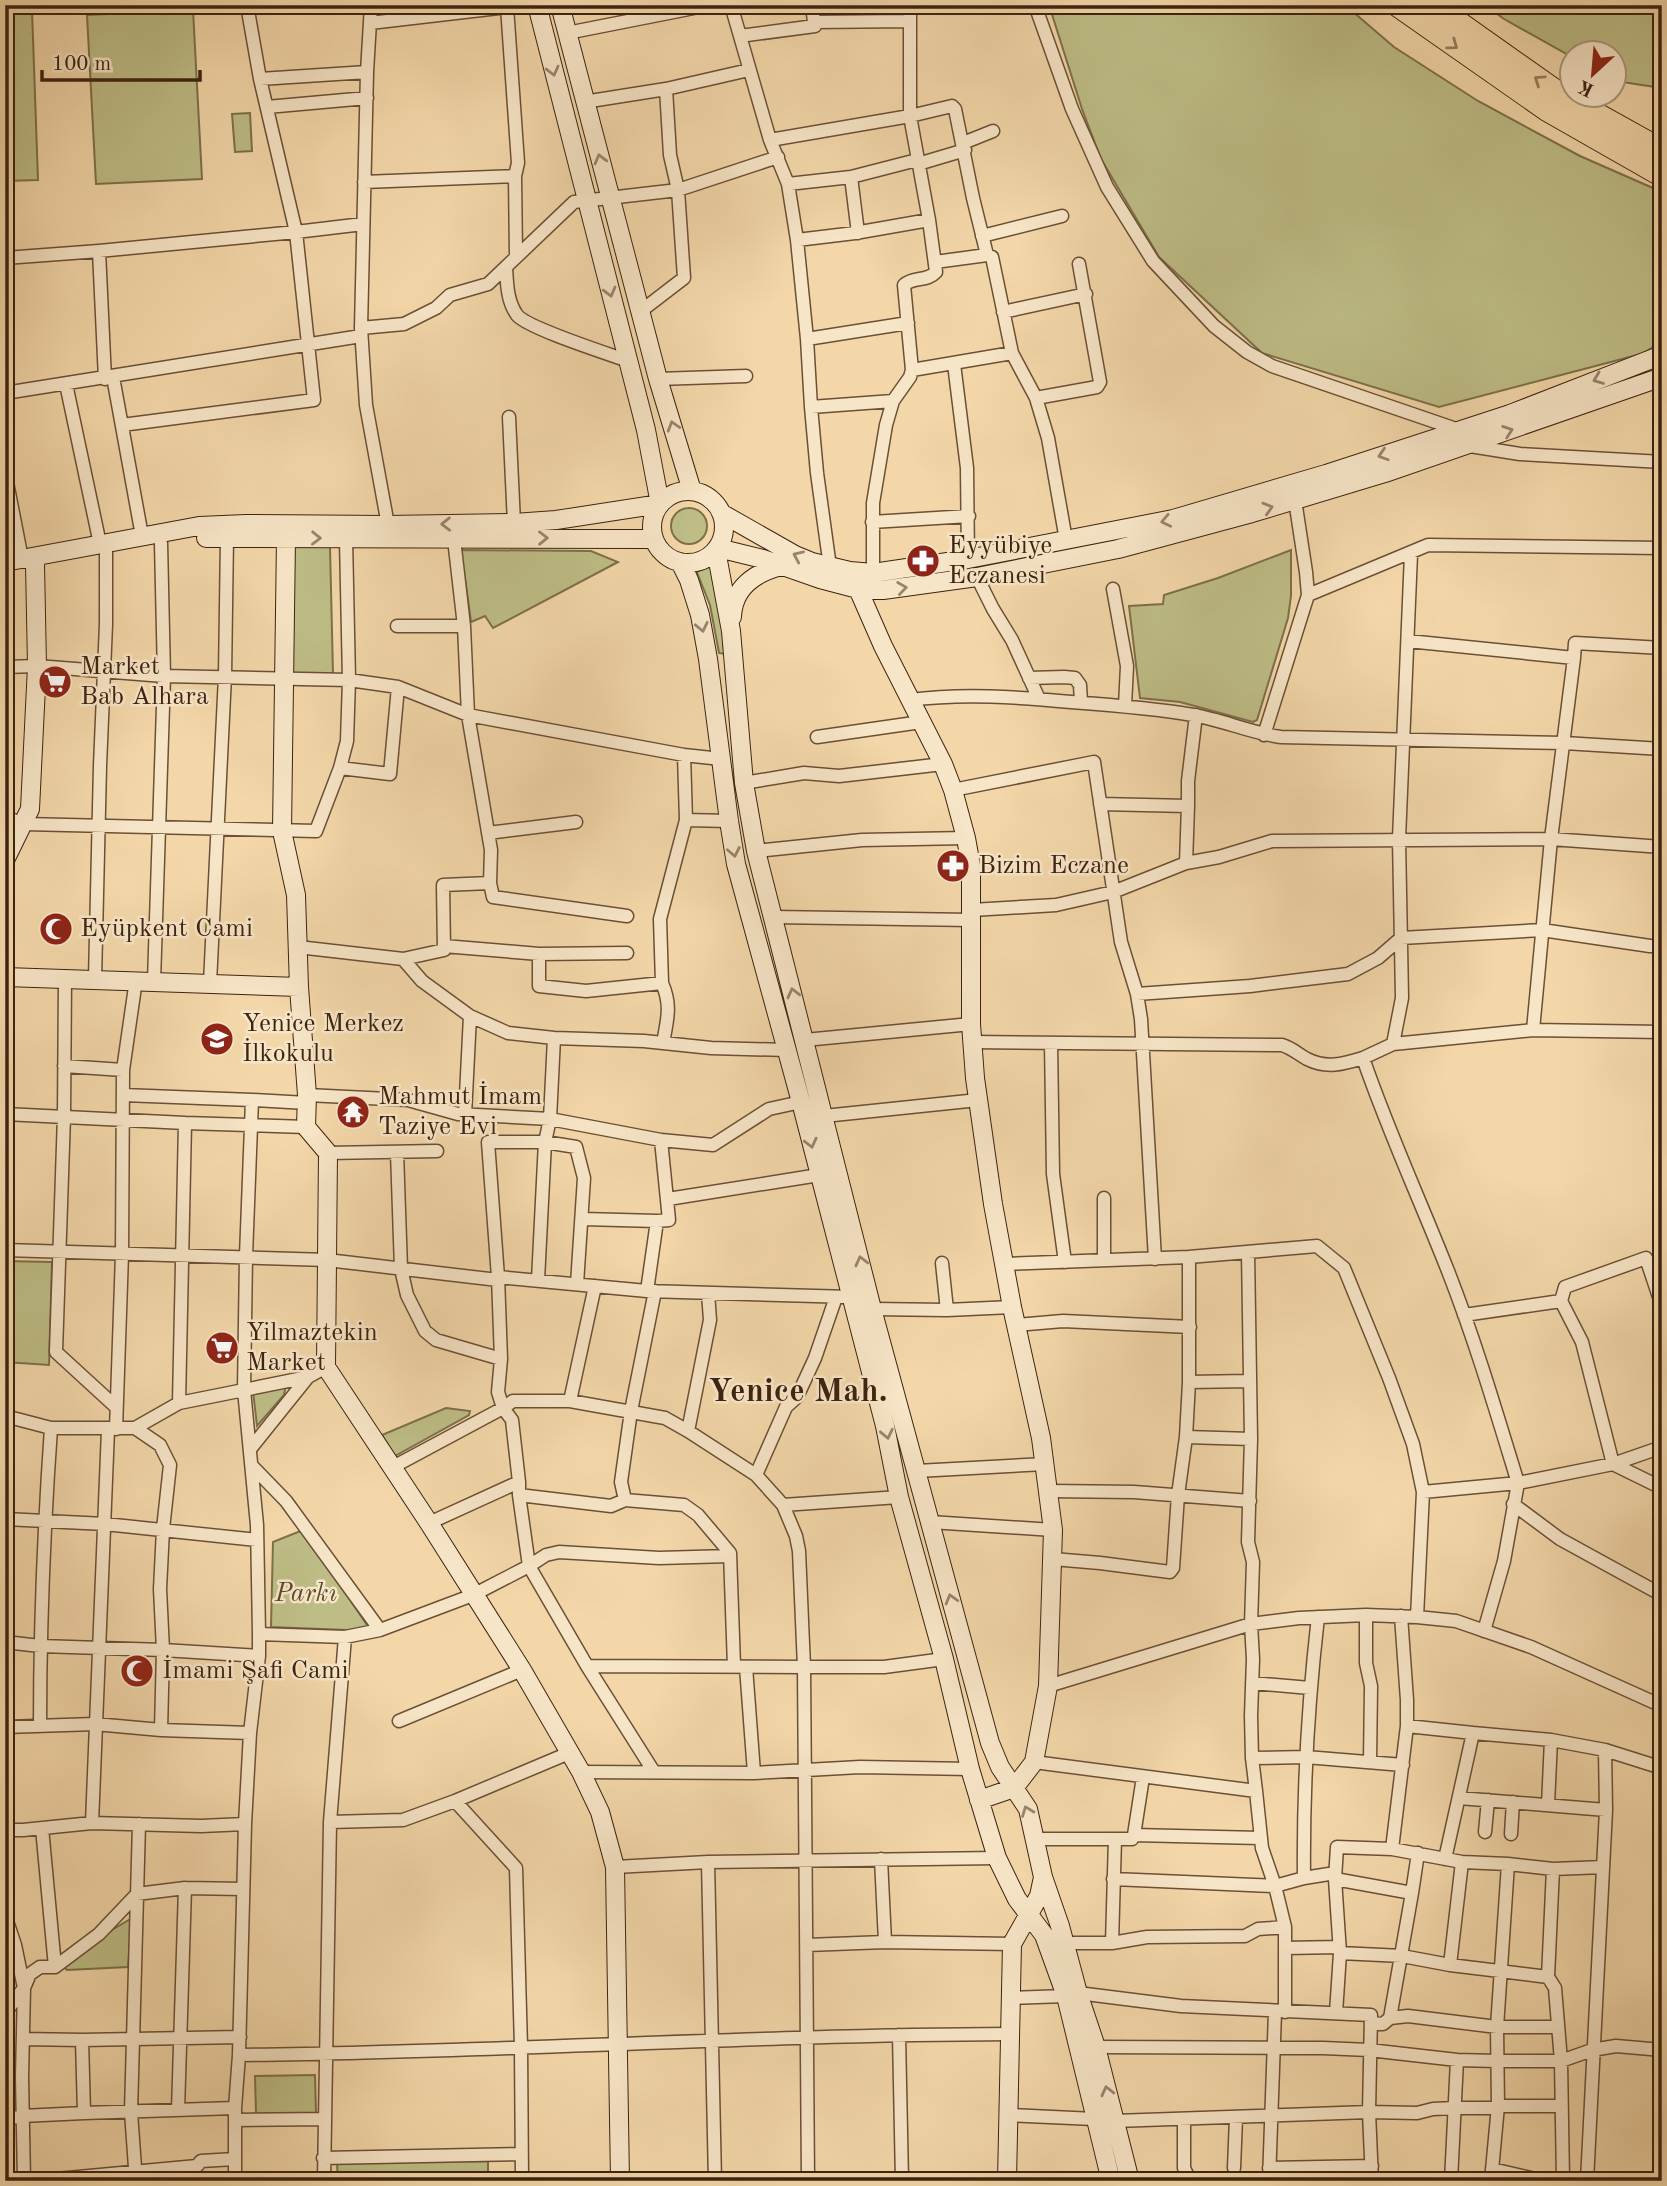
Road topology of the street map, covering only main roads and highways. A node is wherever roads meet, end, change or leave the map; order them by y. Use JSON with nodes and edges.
{"nodes":[{"id":1,"x":537,"y":5,"type":"edge"},
{"id":2,"x":560,"y":5,"type":"edge"},
{"id":3,"x":1398,"y":5,"type":"edge"},
{"id":4,"x":1433,"y":5,"type":"edge"},
{"id":5,"x":1662,"y":151,"type":"edge"},
{"id":6,"x":1662,"y":175,"type":"edge"},
{"id":7,"x":1662,"y":355,"type":"edge"},
{"id":8,"x":1662,"y":377,"type":"edge"},
{"id":9,"x":1465,"y":438,"type":"junction"},
{"id":10,"x":692,"y":491,"type":"junction"},
{"id":11,"x":660,"y":504,"type":"junction"},
{"id":12,"x":721,"y":513,"type":"junction"},
{"id":13,"x":286,"y":538,"type":"junction"},
{"id":14,"x":654,"y":539,"type":"junction"},
{"id":15,"x":103,"y":548,"type":"junction"},
{"id":16,"x":717,"y":549,"type":"junction"},
{"id":17,"x":21,"y":562,"type":"edge"},
{"id":18,"x":680,"y":562,"type":"junction"},
{"id":19,"x":781,"y":566,"type":"junction"},
{"id":20,"x":5,"y":569,"type":"edge"},
{"id":21,"x":858,"y":589,"type":"junction"},
{"id":22,"x":731,"y":631,"type":"junction"},
{"id":23,"x":5,"y":860,"type":"edge"},
{"id":24,"x":6,"y":976,"type":"edge"},
{"id":25,"x":299,"y":987,"type":"junction"},
{"id":26,"x":1014,"y":1788,"type":"junction"},
{"id":27,"x":979,"y":1800,"type":"junction"},
{"id":28,"x":1044,"y":1877,"type":"junction"},
{"id":29,"x":1028,"y":1913,"type":"junction"},
{"id":30,"x":1072,"y":1994,"type":"junction"},
{"id":31,"x":620,"y":2181,"type":"edge"},
{"id":32,"x":1007,"y":2181,"type":"edge"},
{"id":33,"x":1111,"y":2181,"type":"edge"},
{"id":34,"x":1130,"y":2181,"type":"edge"}],
"edges":[{"from":1,"to":11,"type":"main road","one_way":true},
{"from":10,"to":2,"type":"main road","one_way":true},
{"from":3,"to":6,"type":"highway","one_way":true},
{"from":5,"to":4,"type":"highway","one_way":true},
{"from":7,"to":9,"type":"main road","one_way":true},
{"from":9,"to":8,"type":"main road","one_way":true},
{"from":9,"to":12,"type":"main road","one_way":true},
{"from":21,"to":9,"type":"main road","one_way":true},
{"from":10,"to":11,"type":"main road"},
{"from":10,"to":12,"type":"main road"},
{"from":11,"to":14,"type":"main road"},
{"from":11,"to":15,"type":"main road","one_way":true},
{"from":12,"to":16,"type":"main road"},
{"from":13,"to":14,"type":"main road","one_way":true},
{"from":13,"to":15,"type":"main road"},
{"from":13,"to":25,"type":"main road"},
{"from":14,"to":18,"type":"main road"},
{"from":15,"to":17,"type":"main road"},
{"from":16,"to":18,"type":"main road"},
{"from":16,"to":19,"type":"main road"},
{"from":16,"to":22,"type":"main road"},
{"from":17,"to":20,"type":"main road"},
{"from":17,"to":23,"type":"main road"},
{"from":18,"to":27,"type":"main road","one_way":true},
{"from":19,"to":21,"type":"main road"},
{"from":19,"to":22,"type":"main road"},
{"from":21,"to":26,"type":"main road"},
{"from":26,"to":22,"type":"main road","one_way":true},
{"from":24,"to":25,"type":"main road"},
{"from":25,"to":31,"type":"main road"},
{"from":26,"to":27,"type":"main road"},
{"from":28,"to":26,"type":"main road","one_way":true},
{"from":27,"to":29,"type":"main road"},
{"from":28,"to":29,"type":"main road"},
{"from":28,"to":30,"type":"main road"},
{"from":29,"to":30,"type":"main road"},
{"from":29,"to":32,"type":"main road"},
{"from":30,"to":33,"type":"main road"},
{"from":34,"to":30,"type":"main road","one_way":true}]}
